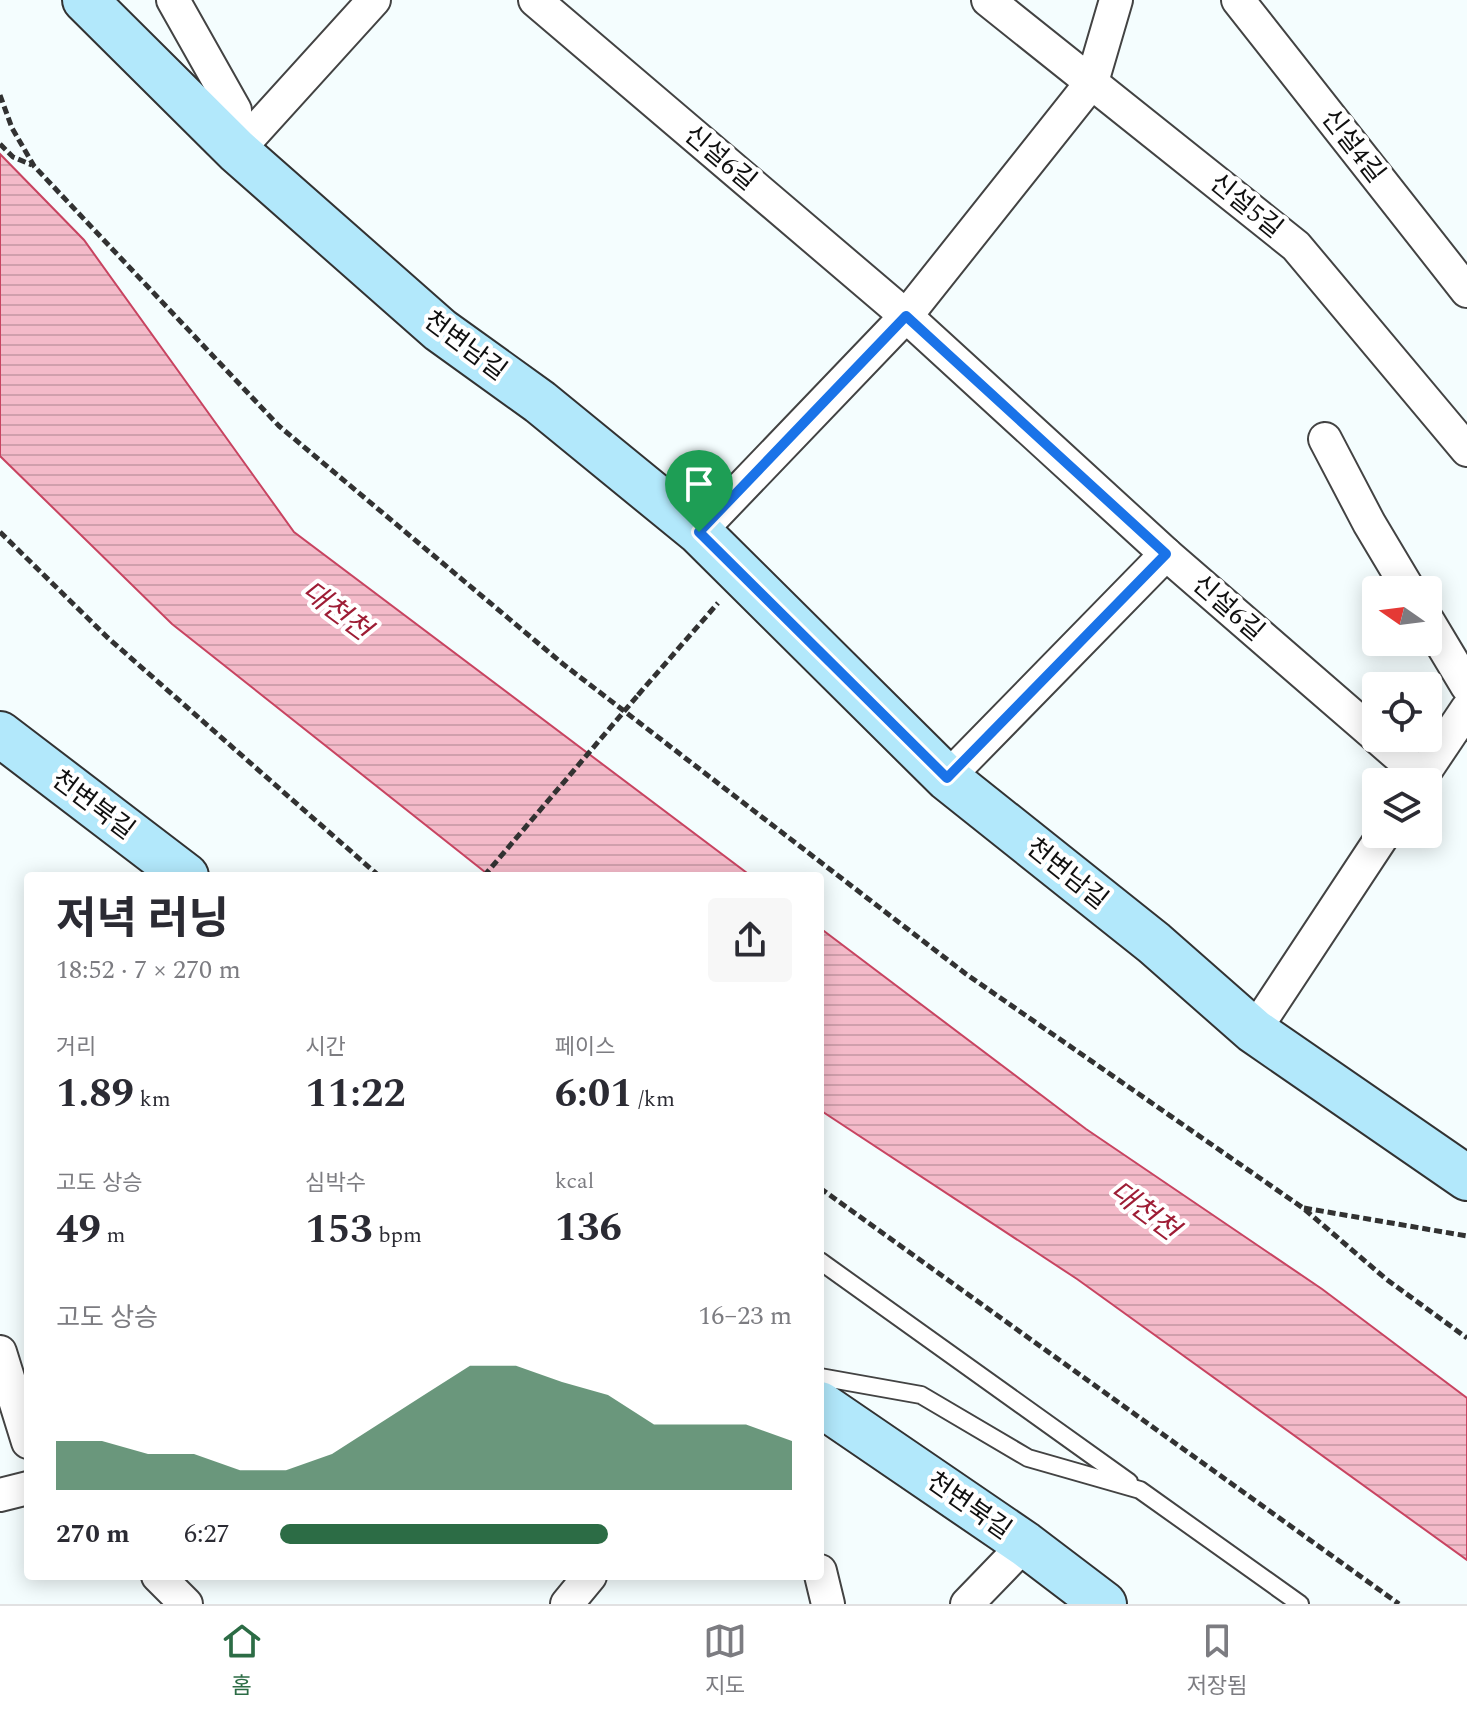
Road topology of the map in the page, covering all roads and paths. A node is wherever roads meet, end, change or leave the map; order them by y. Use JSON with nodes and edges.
{"nodes":[{"id":1,"x":85,"y":0,"type":"edge"},
{"id":2,"x":173,"y":0,"type":"edge"},
{"id":3,"x":374,"y":0,"type":"edge"},
{"id":4,"x":535,"y":0,"type":"edge"},
{"id":5,"x":988,"y":0,"type":"edge"},
{"id":6,"x":1116,"y":0,"type":"edge"},
{"id":7,"x":1238,"y":0,"type":"edge"},
{"id":8,"x":1092,"y":82,"type":"junction"},
{"id":9,"x":0,"y":95,"type":"edge"},
{"id":10,"x":0,"y":144,"type":"edge"},
{"id":11,"x":237,"y":151,"type":"junction"},
{"id":12,"x":34,"y":166,"type":"junction"},
{"id":13,"x":1467,"y":291,"type":"edge"},
{"id":14,"x":906,"y":316,"type":"junction"},
{"id":15,"x":1325,"y":439,"type":"dead end"},
{"id":16,"x":1467,"y":450,"type":"edge"},
{"id":17,"x":0,"y":532,"type":"edge"},
{"id":18,"x":699,"y":532,"type":"junction"},
{"id":19,"x":1166,"y":554,"type":"junction"},
{"id":20,"x":742,"y":575,"type":"junction"},
{"id":21,"x":1401,"y":576,"type":"edge"},
{"id":22,"x":1442,"y":644,"type":"edge"},
{"id":23,"x":1467,"y":686,"type":"edge"},
{"id":24,"x":1467,"y":709,"type":"edge"},
{"id":25,"x":1362,"y":724,"type":"edge"},
{"id":26,"x":6,"y":749,"type":"edge"},
{"id":27,"x":1393,"y":752,"type":"edge"},
{"id":28,"x":1409,"y":768,"type":"edge"},
{"id":29,"x":1428,"y":768,"type":"edge"},
{"id":30,"x":947,"y":778,"type":"junction"},
{"id":31,"x":1375,"y":848,"type":"edge"},
{"id":32,"x":180,"y":872,"type":"edge"},
{"id":33,"x":374,"y":872,"type":"edge"},
{"id":34,"x":487,"y":872,"type":"edge"},
{"id":35,"x":1254,"y":1031,"type":"junction"},
{"id":36,"x":1467,"y":1178,"type":"edge"},
{"id":37,"x":824,"y":1191,"type":"edge"},
{"id":38,"x":1303,"y":1208,"type":"junction"},
{"id":39,"x":1467,"y":1236,"type":"edge"},
{"id":40,"x":824,"y":1264,"type":"edge"},
{"id":41,"x":1467,"y":1338,"type":"edge"},
{"id":42,"x":0,"y":1352,"type":"edge"},
{"id":43,"x":824,"y":1404,"type":"edge"},
{"id":44,"x":824,"y":1405,"type":"edge"},
{"id":45,"x":24,"y":1429,"type":"edge"},
{"id":46,"x":24,"y":1489,"type":"edge"},
{"id":47,"x":1140,"y":1490,"type":"junction"},
{"id":48,"x":0,"y":1495,"type":"edge"},
{"id":49,"x":1025,"y":1544,"type":"junction"},
{"id":50,"x":162,"y":1580,"type":"edge"},
{"id":51,"x":587,"y":1580,"type":"edge"},
{"id":52,"x":822,"y":1580,"type":"edge"},
{"id":53,"x":186,"y":1604,"type":"edge"},
{"id":54,"x":567,"y":1604,"type":"edge"},
{"id":55,"x":828,"y":1604,"type":"edge"},
{"id":56,"x":967,"y":1604,"type":"edge"},
{"id":57,"x":1104,"y":1604,"type":"edge"},
{"id":58,"x":1300,"y":1604,"type":"edge"},
{"id":59,"x":1399,"y":1604,"type":"edge"}],
"edges":[{"from":1,"to":11,"type":"street","name":"천변남길"},
{"from":2,"to":11,"type":"street"},
{"from":3,"to":11,"type":"street"},
{"from":4,"to":14,"type":"street","name":"신설6길"},
{"from":5,"to":8,"type":"street","name":"신설5길"},
{"from":6,"to":8,"type":"street"},
{"from":7,"to":13,"type":"street","name":"신설4길"},
{"from":8,"to":14,"type":"street"},
{"from":8,"to":16,"type":"street","name":"신설5길"},
{"from":9,"to":12,"type":"path"},
{"from":10,"to":12,"type":"path"},
{"from":11,"to":18,"type":"street","name":"천변남길"},
{"from":12,"to":38,"type":"path"},
{"from":14,"to":18,"type":"street"},
{"from":14,"to":19,"type":"street","name":"신설6길"},
{"from":15,"to":21,"type":"street"},
{"from":17,"to":33,"type":"path"},
{"from":18,"to":20,"type":"street","name":"천변남길"},
{"from":19,"to":25,"type":"street","name":"신설6길"},
{"from":19,"to":30,"type":"street"},
{"from":20,"to":30,"type":"street","name":"천변남길"},
{"from":20,"to":34,"type":"path","bridge":true},
{"from":22,"to":23,"type":"street"},
{"from":24,"to":29,"type":"street"},
{"from":26,"to":32,"type":"street","name":"천변북길"},
{"from":27,"to":28,"type":"street","name":"신설6길"},
{"from":30,"to":35,"type":"street","name":"천변남길"},
{"from":31,"to":35,"type":"street"},
{"from":35,"to":36,"type":"street","name":"천변남길"},
{"from":37,"to":59,"type":"path"},
{"from":38,"to":39,"type":"path"},
{"from":38,"to":41,"type":"path"},
{"from":40,"to":47,"type":"lane"},
{"from":42,"to":45,"type":"street"},
{"from":43,"to":47,"type":"lane"},
{"from":44,"to":49,"type":"street","name":"천변북길"},
{"from":46,"to":48,"type":"street"},
{"from":47,"to":58,"type":"lane"},
{"from":49,"to":56,"type":"street"},
{"from":49,"to":57,"type":"street","name":"천변북길"},
{"from":50,"to":53,"type":"street"},
{"from":51,"to":54,"type":"street"},
{"from":52,"to":55,"type":"street"}]}
